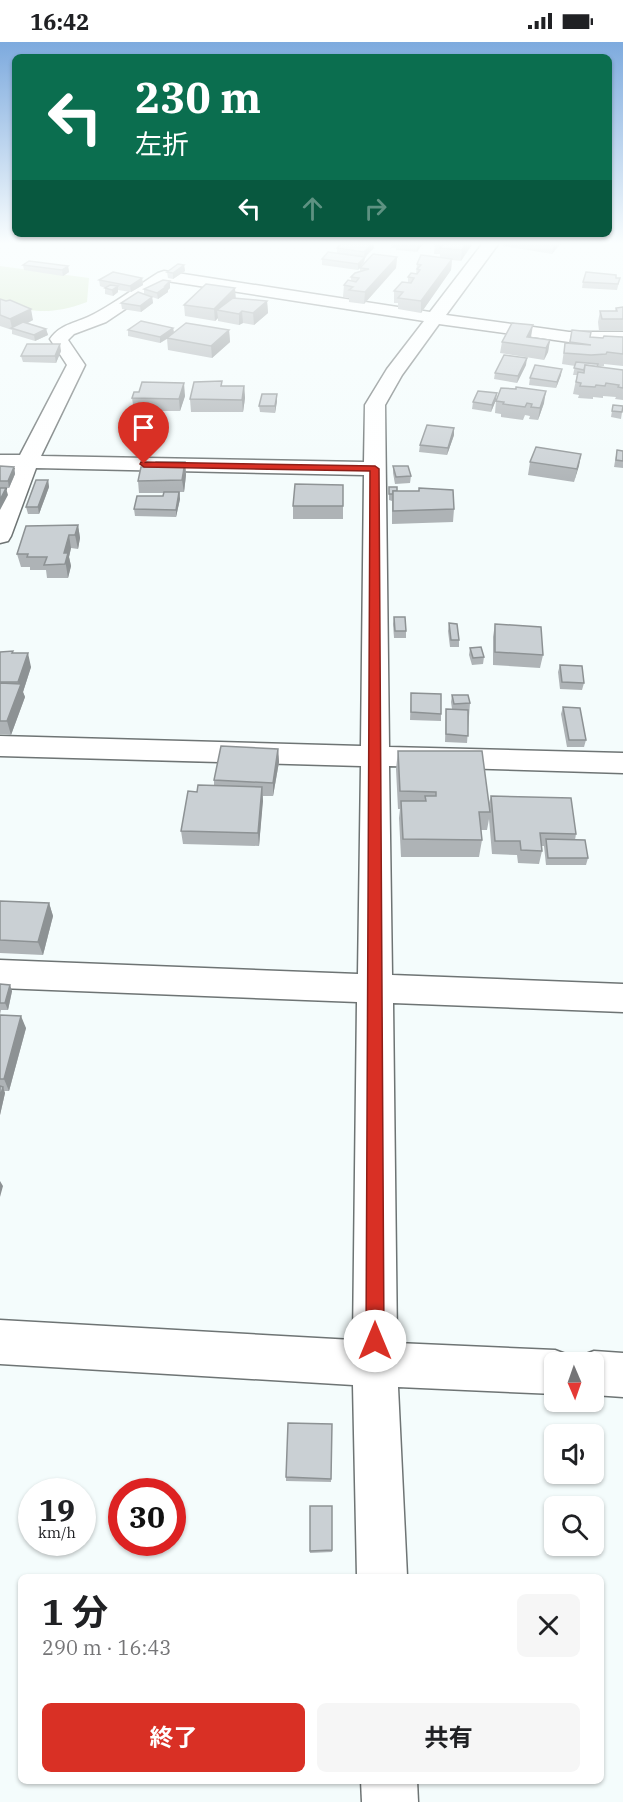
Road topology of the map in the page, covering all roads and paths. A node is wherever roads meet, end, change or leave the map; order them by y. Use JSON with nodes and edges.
{"nodes":[{"id":1,"x":81,"y":325,"type":"edge"},
{"id":2,"x":430,"y":325,"type":"edge"},
{"id":3,"x":480,"y":325,"type":"edge"},
{"id":4,"x":623,"y":337,"type":"edge"},
{"id":5,"x":0,"y":461,"type":"edge"},
{"id":6,"x":29,"y":462,"type":"junction"},
{"id":7,"x":375,"y":469,"type":"junction"},
{"id":8,"x":0,"y":536,"type":"edge"},
{"id":9,"x":0,"y":746,"type":"edge"},
{"id":10,"x":375,"y":757,"type":"junction"},
{"id":11,"x":623,"y":763,"type":"edge"},
{"id":12,"x":0,"y":974,"type":"edge"},
{"id":13,"x":375,"y":988,"type":"junction"},
{"id":14,"x":623,"y":998,"type":"edge"},
{"id":15,"x":0,"y":1342,"type":"edge"},
{"id":16,"x":375,"y":1364,"type":"junction"},
{"id":17,"x":544,"y":1372,"type":"edge"},
{"id":18,"x":604,"y":1374,"type":"edge"},
{"id":19,"x":623,"y":1375,"type":"edge"},
{"id":20,"x":382,"y":1574,"type":"edge"},
{"id":21,"x":390,"y":1784,"type":"edge"},
{"id":22,"x":390,"y":1802,"type":"edge"}],
"edges":[{"from":1,"to":6,"type":"street"},
{"from":2,"to":7,"type":"street"},
{"from":3,"to":4,"type":"street"},
{"from":5,"to":6,"type":"street"},
{"from":6,"to":7,"type":"street"},
{"from":6,"to":8,"type":"street"},
{"from":7,"to":10,"type":"street"},
{"from":9,"to":10,"type":"street"},
{"from":10,"to":11,"type":"street"},
{"from":10,"to":13,"type":"street"},
{"from":12,"to":13,"type":"street"},
{"from":13,"to":14,"type":"street"},
{"from":13,"to":16,"type":"street"},
{"from":15,"to":16,"type":"street"},
{"from":16,"to":17,"type":"street"},
{"from":16,"to":20,"type":"street"},
{"from":18,"to":19,"type":"street"},
{"from":21,"to":22,"type":"street"}]}
